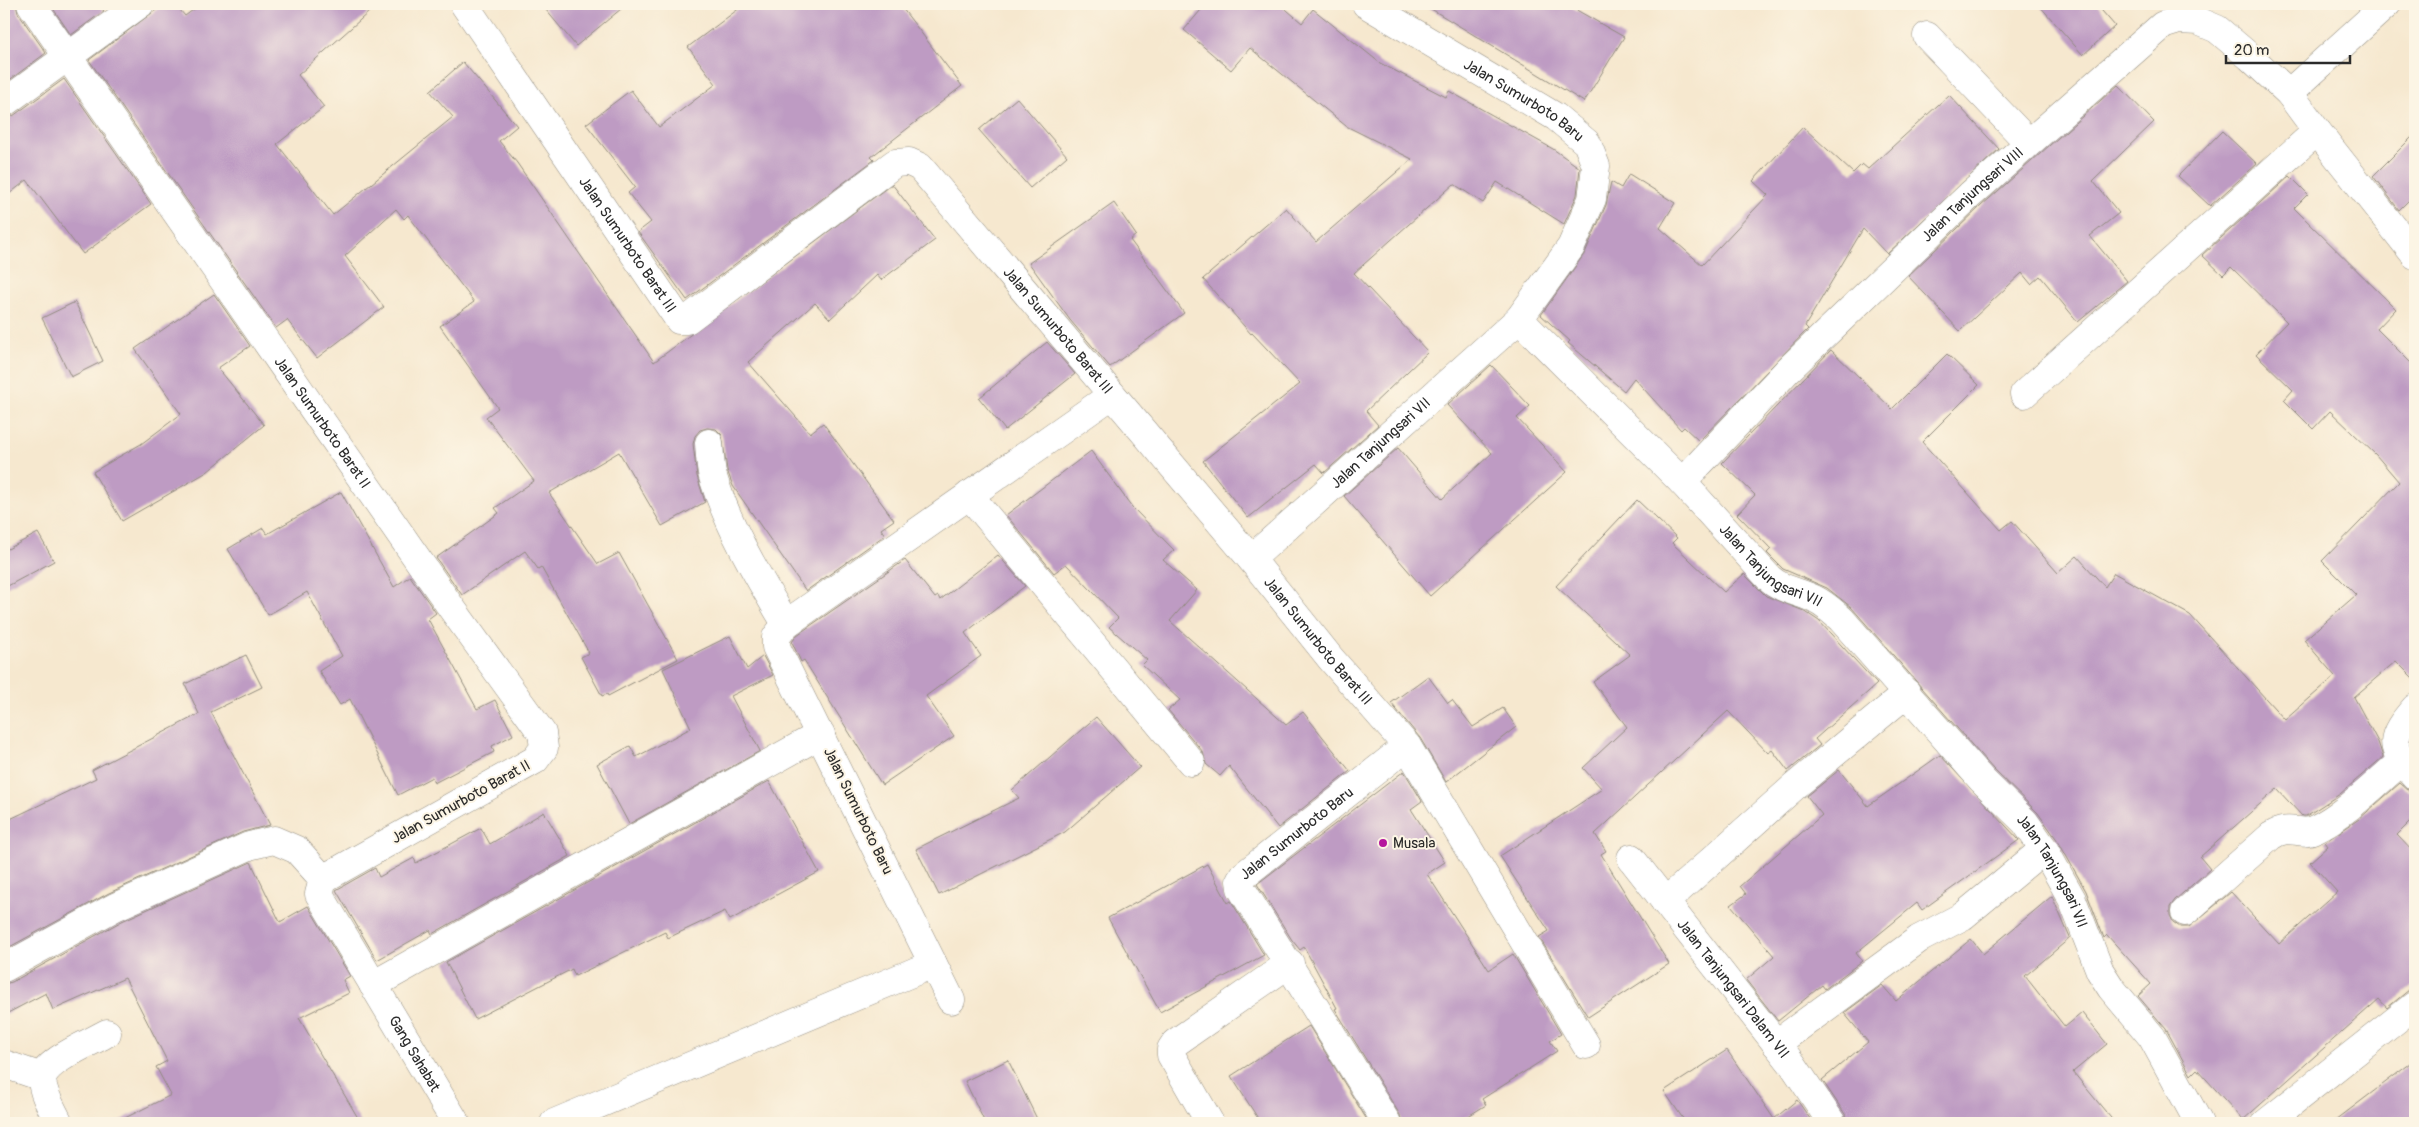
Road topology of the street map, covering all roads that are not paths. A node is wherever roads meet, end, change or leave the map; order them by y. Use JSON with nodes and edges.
{"nodes":[{"id":1,"x":31,"y":4,"type":"edge"},
{"id":2,"x":140,"y":4,"type":"edge"},
{"id":3,"x":464,"y":4,"type":"edge"},
{"id":4,"x":1366,"y":4,"type":"edge"},
{"id":5,"x":2387,"y":4,"type":"edge"},
{"id":6,"x":1927,"y":36,"type":"dead end"},
{"id":7,"x":68,"y":56,"type":"junction"},
{"id":8,"x":2289,"y":93,"type":"junction"},
{"id":9,"x":4,"y":103,"type":"edge"},
{"id":10,"x":2316,"y":131,"type":"junction"},
{"id":11,"x":2028,"y":142,"type":"junction"},
{"id":12,"x":2415,"y":255,"type":"edge"},
{"id":13,"x":1519,"y":319,"type":"junction"},
{"id":14,"x":2024,"y":394,"type":"dead end"},
{"id":15,"x":1112,"y":395,"type":"junction"},
{"id":16,"x":709,"y":443,"type":"dead end"},
{"id":17,"x":1682,"y":482,"type":"junction"},
{"id":18,"x":969,"y":495,"type":"junction"},
{"id":19,"x":1251,"y":559,"type":"junction"},
{"id":20,"x":786,"y":624,"type":"junction"},
{"id":21,"x":1907,"y":694,"type":"junction"},
{"id":22,"x":2415,"y":708,"type":"edge"},
{"id":23,"x":820,"y":734,"type":"junction"},
{"id":24,"x":1407,"y":746,"type":"junction"},
{"id":25,"x":1191,"y":762,"type":"dead end"},
{"id":26,"x":2408,"y":768,"type":"edge"},
{"id":27,"x":2044,"y":849,"type":"junction"},
{"id":28,"x":1631,"y":858,"type":"dead end"},
{"id":29,"x":323,"y":879,"type":"junction"},
{"id":30,"x":1665,"y":902,"type":"junction"},
{"id":31,"x":2185,"y":912,"type":"dead end"},
{"id":32,"x":1290,"y":963,"type":"junction"},
{"id":33,"x":933,"y":964,"type":"junction"},
{"id":34,"x":4,"y":968,"type":"edge"},
{"id":35,"x":373,"y":984,"type":"junction"},
{"id":36,"x":951,"y":1000,"type":"dead end"},
{"id":37,"x":2415,"y":1005,"type":"edge"},
{"id":38,"x":107,"y":1034,"type":"dead end"},
{"id":39,"x":1776,"y":1044,"type":"junction"},
{"id":40,"x":1586,"y":1045,"type":"dead end"},
{"id":41,"x":4,"y":1064,"type":"edge"},
{"id":42,"x":42,"y":1077,"type":"junction"},
{"id":43,"x":59,"y":1123,"type":"edge"},
{"id":44,"x":456,"y":1123,"type":"edge"},
{"id":45,"x":554,"y":1123,"type":"edge"},
{"id":46,"x":1210,"y":1123,"type":"edge"},
{"id":47,"x":1387,"y":1123,"type":"edge"},
{"id":48,"x":1832,"y":1123,"type":"edge"},
{"id":49,"x":2199,"y":1123,"type":"edge"},
{"id":50,"x":2266,"y":1123,"type":"edge"}],
"edges":[{"from":1,"to":7,"type":"street","name":"Jalan Sumurboto Barat II"},
{"from":2,"to":7,"type":"street"},
{"from":3,"to":15,"type":"street","name":"Jalan Sumurboto Barat III"},
{"from":4,"to":13,"type":"street","name":"Jalan Sumurboto Baru"},
{"from":5,"to":8,"type":"street"},
{"from":6,"to":11,"type":"street"},
{"from":7,"to":9,"type":"street"},
{"from":7,"to":29,"type":"street","name":"Jalan Sumurboto Barat II"},
{"from":8,"to":10,"type":"street","name":"Jalan Tanjungsari VIII"},
{"from":8,"to":11,"type":"street","name":"Jalan Tanjungsari VIII"},
{"from":10,"to":12,"type":"street","name":"Jalan Tanjungsari VIII"},
{"from":10,"to":14,"type":"street"},
{"from":11,"to":17,"type":"street","name":"Jalan Tanjungsari VIII"},
{"from":13,"to":17,"type":"street","name":"Jalan Tanjungsari VII"},
{"from":13,"to":19,"type":"street","name":"Jalan Tanjungsari VII"},
{"from":15,"to":18,"type":"street"},
{"from":15,"to":19,"type":"street","name":"Jalan Sumurboto Barat III"},
{"from":16,"to":20,"type":"street"},
{"from":17,"to":21,"type":"street","name":"Jalan Tanjungsari VII"},
{"from":18,"to":20,"type":"street"},
{"from":18,"to":25,"type":"street"},
{"from":19,"to":24,"type":"street","name":"Jalan Sumurboto Barat III"},
{"from":20,"to":23,"type":"street","name":"Jalan Sumurboto Baru"},
{"from":21,"to":27,"type":"street","name":"Jalan Tanjungsari VII"},
{"from":21,"to":30,"type":"street"},
{"from":22,"to":26,"type":"street"},
{"from":23,"to":33,"type":"street","name":"Jalan Sumurboto Baru"},
{"from":23,"to":35,"type":"street"},
{"from":24,"to":32,"type":"street","name":"Jalan Sumurboto Baru"},
{"from":24,"to":40,"type":"street","name":"Jalan Sumurboto Barat III"},
{"from":26,"to":31,"type":"street"},
{"from":27,"to":39,"type":"street"},
{"from":27,"to":49,"type":"street","name":"Jalan Tanjungsari VII"},
{"from":28,"to":30,"type":"street","name":"Jalan Tanjungsari Dalam VII"},
{"from":29,"to":34,"type":"street"},
{"from":29,"to":35,"type":"street"},
{"from":30,"to":39,"type":"street","name":"Jalan Tanjungsari Dalam VII"},
{"from":32,"to":46,"type":"street"},
{"from":32,"to":47,"type":"street","name":"Jalan Sumurboto Baru"},
{"from":33,"to":36,"type":"street","name":"Jalan Sumurboto Baru"},
{"from":33,"to":45,"type":"street"},
{"from":35,"to":44,"type":"street","name":"Gang Sahabat"},
{"from":37,"to":50,"type":"street"},
{"from":38,"to":42,"type":"street"},
{"from":39,"to":48,"type":"street","name":"Jalan Tanjungsari Dalam VII"},
{"from":41,"to":42,"type":"street"},
{"from":42,"to":43,"type":"street"}]}
